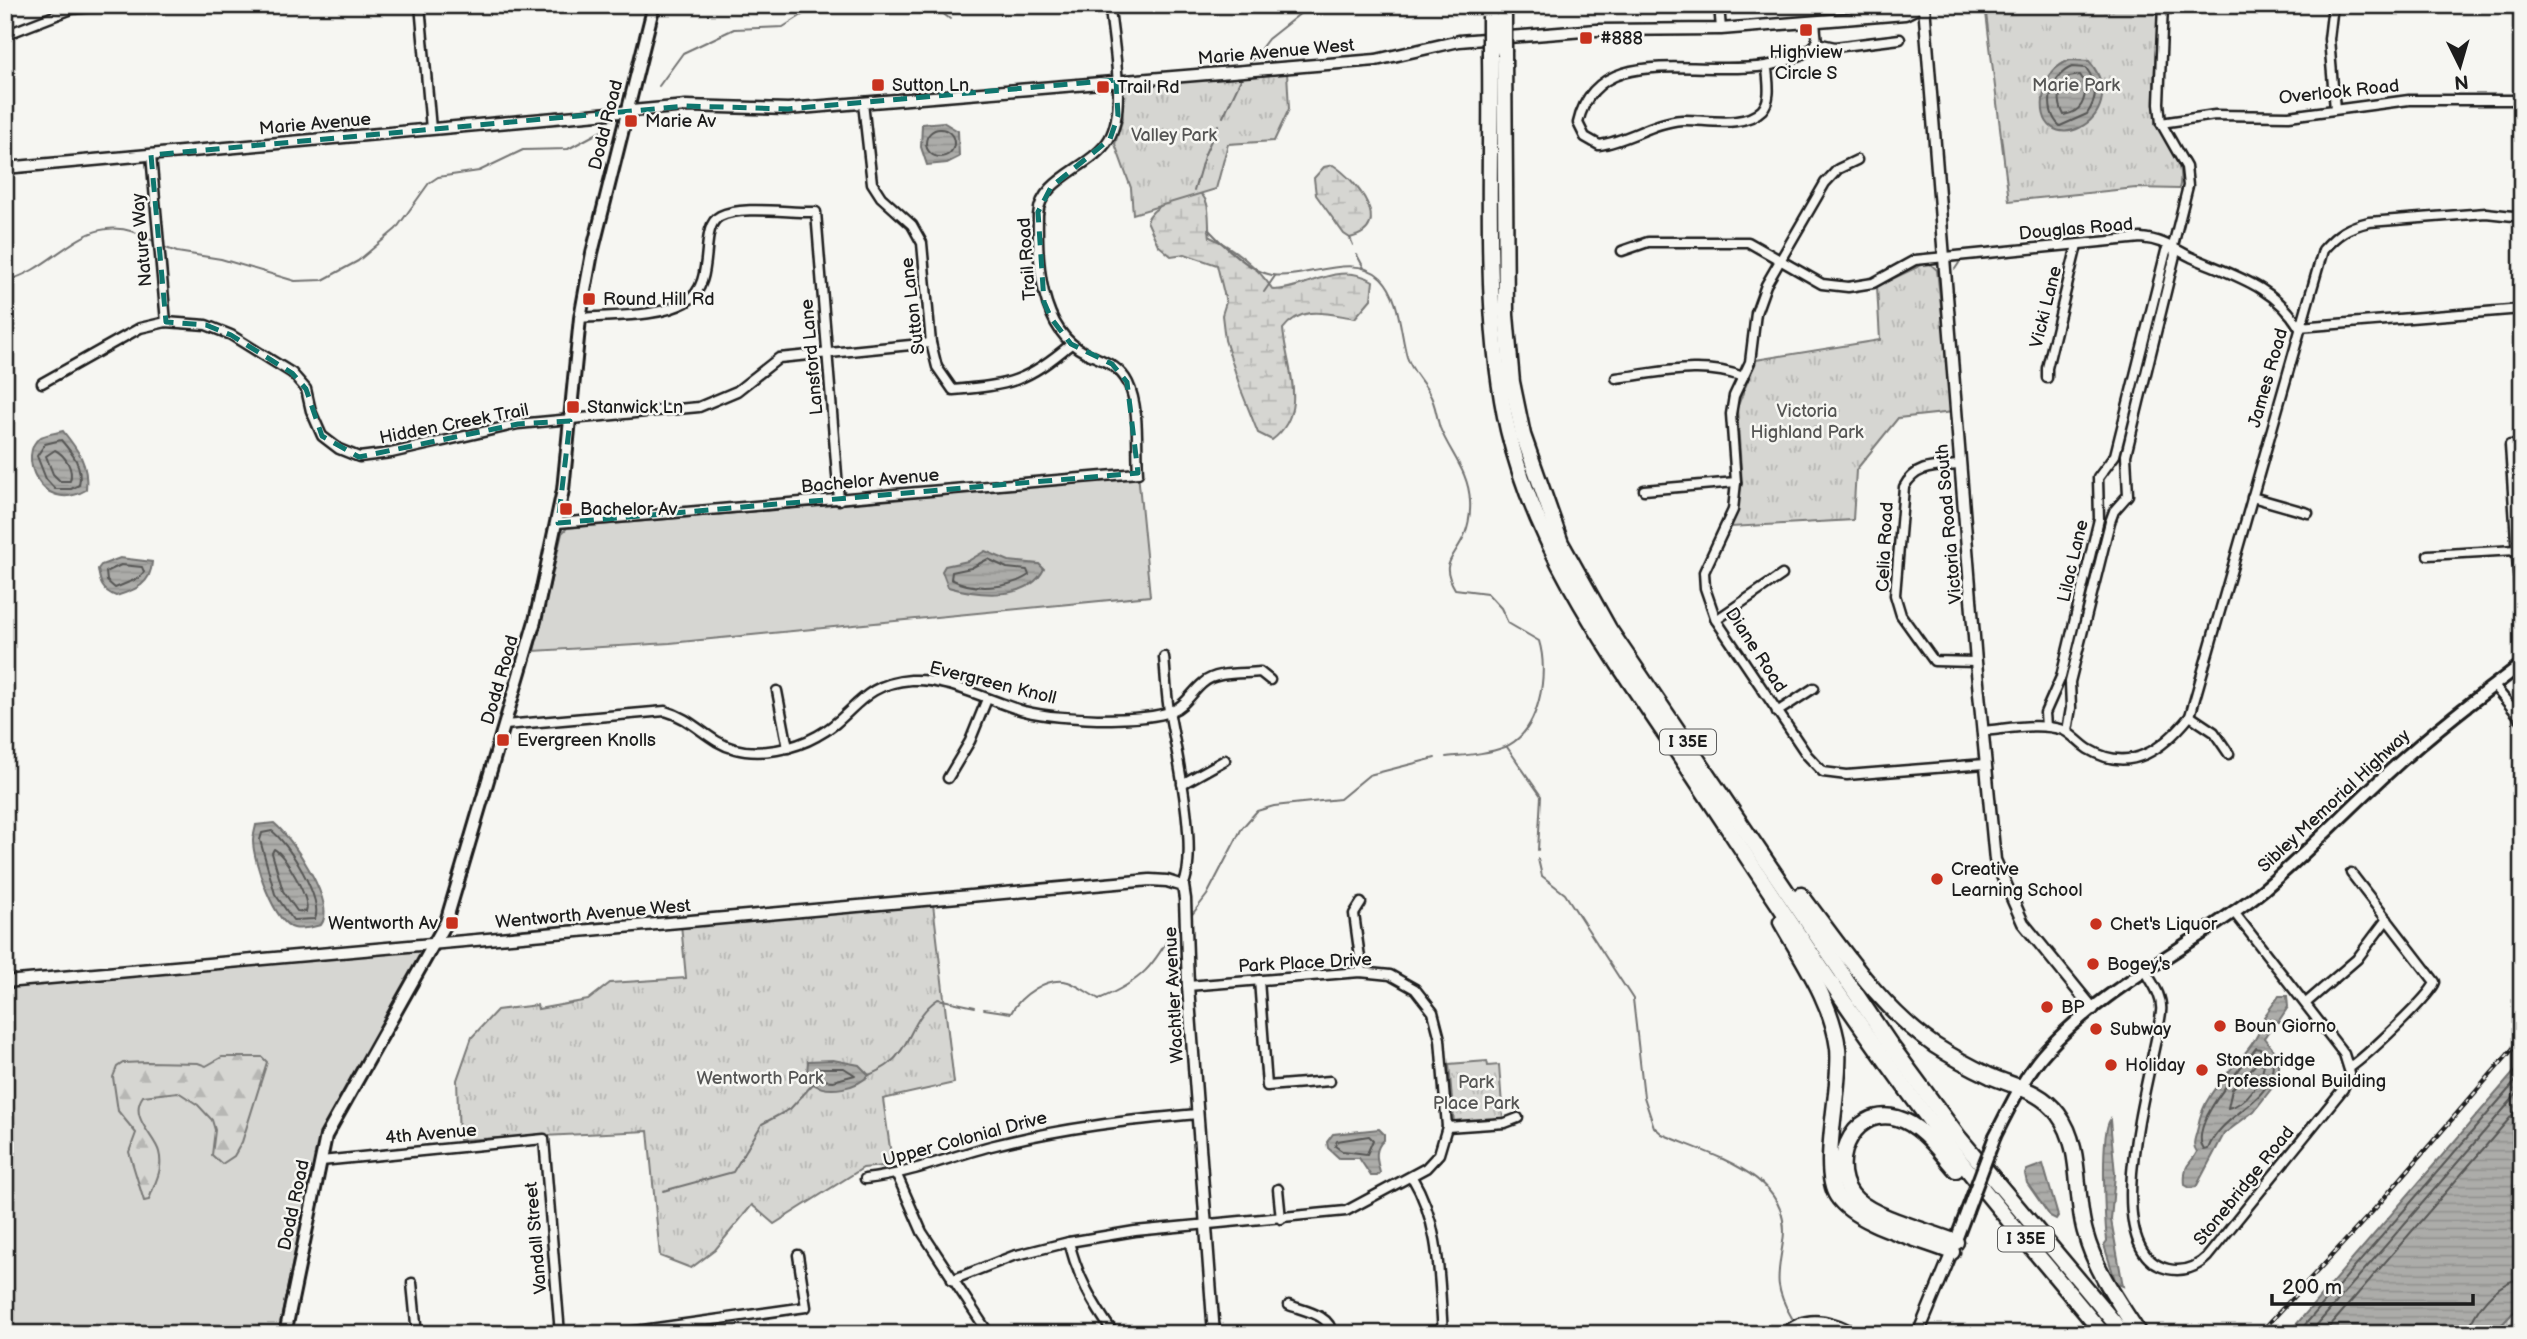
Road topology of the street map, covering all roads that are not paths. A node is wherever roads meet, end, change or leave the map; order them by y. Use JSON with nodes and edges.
{"nodes":[{"id":1,"x":116,"y":5,"type":"edge"},
{"id":2,"x":420,"y":5,"type":"edge"},
{"id":3,"x":654,"y":5,"type":"edge"},
{"id":4,"x":1087,"y":5,"type":"edge"},
{"id":5,"x":1120,"y":5,"type":"edge"},
{"id":6,"x":1719,"y":5,"type":"edge"},
{"id":7,"x":1924,"y":5,"type":"edge"},
{"id":8,"x":2163,"y":5,"type":"edge"},
{"id":9,"x":2333,"y":5,"type":"edge"},
{"id":10,"x":1110,"y":8,"type":"junction"},
{"id":11,"x":1497,"y":10,"type":"edge"},
{"id":12,"x":1815,"y":22,"type":"junction"},
{"id":13,"x":1721,"y":29,"type":"junction"},
{"id":14,"x":5,"y":35,"type":"edge"},
{"id":15,"x":1900,"y":39,"type":"dead end"},
{"id":16,"x":1817,"y":43,"type":"junction"},
{"id":17,"x":1497,"y":54,"type":"junction"},
{"id":18,"x":1767,"y":68,"type":"junction"},
{"id":19,"x":1116,"y":80,"type":"junction"},
{"id":20,"x":2522,"y":100,"type":"edge"},
{"id":21,"x":863,"y":103,"type":"junction"},
{"id":22,"x":2334,"y":109,"type":"junction"},
{"id":23,"x":628,"y":111,"type":"junction"},
{"id":24,"x":2161,"y":123,"type":"junction"},
{"id":25,"x":431,"y":130,"type":"junction"},
{"id":26,"x":150,"y":155,"type":"junction"},
{"id":27,"x":1857,"y":160,"type":"dead end"},
{"id":28,"x":5,"y":168,"type":"edge"},
{"id":29,"x":2522,"y":217,"type":"edge"},
{"id":30,"x":2077,"y":244,"type":"junction"},
{"id":31,"x":2174,"y":246,"type":"junction"},
{"id":32,"x":1622,"y":251,"type":"dead end"},
{"id":33,"x":1943,"y":256,"type":"junction"},
{"id":34,"x":1780,"y":260,"type":"junction"},
{"id":35,"x":2522,"y":309,"type":"edge"},
{"id":36,"x":580,"y":318,"type":"junction"},
{"id":37,"x":166,"y":322,"type":"junction"},
{"id":38,"x":2299,"y":327,"type":"junction"},
{"id":39,"x":931,"y":343,"type":"junction"},
{"id":40,"x":1071,"y":344,"type":"junction"},
{"id":41,"x":827,"y":351,"type":"junction"},
{"id":42,"x":1743,"y":377,"type":"junction"},
{"id":43,"x":1616,"y":378,"type":"dead end"},
{"id":44,"x":2048,"y":378,"type":"dead end"},
{"id":45,"x":42,"y":383,"type":"dead end"},
{"id":46,"x":570,"y":421,"type":"junction"},
{"id":47,"x":1135,"y":428,"type":"joint"},
{"id":48,"x":2510,"y":445,"type":"dead end"},
{"id":49,"x":1960,"y":465,"type":"junction"},
{"id":50,"x":1736,"y":482,"type":"junction"},
{"id":51,"x":1644,"y":490,"type":"dead end"},
{"id":52,"x":2252,"y":497,"type":"junction"},
{"id":53,"x":839,"y":500,"type":"junction"},
{"id":54,"x":2308,"y":513,"type":"dead end"},
{"id":55,"x":558,"y":523,"type":"junction"},
{"id":56,"x":2516,"y":550,"type":"junction"},
{"id":57,"x":2428,"y":555,"type":"dead end"},
{"id":58,"x":1782,"y":575,"type":"dead end"},
{"id":59,"x":1716,"y":620,"type":"junction"},
{"id":60,"x":2522,"y":635,"type":"edge"},
{"id":61,"x":1164,"y":657,"type":"dead end"},
{"id":62,"x":1976,"y":662,"type":"junction"},
{"id":63,"x":2522,"y":664,"type":"edge"},
{"id":64,"x":1269,"y":680,"type":"dead end"},
{"id":65,"x":2494,"y":686,"type":"junction"},
{"id":66,"x":1814,"y":688,"type":"dead end"},
{"id":67,"x":777,"y":691,"type":"dead end"},
{"id":68,"x":987,"y":699,"type":"junction"},
{"id":69,"x":1777,"y":712,"type":"junction"},
{"id":70,"x":1169,"y":713,"type":"junction"},
{"id":71,"x":2190,"y":716,"type":"junction"},
{"id":72,"x":2522,"y":720,"type":"edge"},
{"id":73,"x":505,"y":725,"type":"junction"},
{"id":74,"x":2046,"y":726,"type":"junction"},
{"id":75,"x":1982,"y":731,"type":"junction"},
{"id":76,"x":2067,"y":731,"type":"junction"},
{"id":77,"x":788,"y":748,"type":"junction"},
{"id":78,"x":2230,"y":754,"type":"dead end"},
{"id":79,"x":1225,"y":760,"type":"dead end"},
{"id":80,"x":1985,"y":764,"type":"junction"},
{"id":81,"x":948,"y":778,"type":"dead end"},
{"id":82,"x":1182,"y":784,"type":"junction"},
{"id":83,"x":1741,"y":821,"type":"junction"},
{"id":84,"x":1737,"y":841,"type":"junction"},
{"id":85,"x":2351,"y":873,"type":"dead end"},
{"id":86,"x":1182,"y":886,"type":"junction"},
{"id":87,"x":1361,"y":903,"type":"dead end"},
{"id":88,"x":2233,"y":911,"type":"junction"},
{"id":89,"x":2387,"y":919,"type":"junction"},
{"id":90,"x":436,"y":944,"type":"junction"},
{"id":91,"x":1362,"y":972,"type":"junction"},
{"id":92,"x":2146,"y":972,"type":"junction"},
{"id":93,"x":1259,"y":980,"type":"junction"},
{"id":94,"x":5,"y":982,"type":"edge"},
{"id":95,"x":1188,"y":986,"type":"junction"},
{"id":96,"x":2306,"y":1003,"type":"junction"},
{"id":97,"x":2093,"y":1009,"type":"junction"},
{"id":98,"x":2350,"y":1068,"type":"junction"},
{"id":99,"x":1330,"y":1081,"type":"dead end"},
{"id":100,"x":2021,"y":1086,"type":"junction"},
{"id":101,"x":1198,"y":1114,"type":"junction"},
{"id":102,"x":1518,"y":1118,"type":"dead end"},
{"id":103,"x":1447,"y":1127,"type":"junction"},
{"id":104,"x":544,"y":1139,"type":"joint"},
{"id":105,"x":321,"y":1161,"type":"junction"},
{"id":106,"x":897,"y":1175,"type":"junction"},
{"id":107,"x":1412,"y":1177,"type":"junction"},
{"id":108,"x":865,"y":1180,"type":"dead end"},
{"id":109,"x":1278,"y":1189,"type":"dead end"},
{"id":110,"x":1281,"y":1219,"type":"junction"},
{"id":111,"x":1206,"y":1225,"type":"junction"},
{"id":112,"x":1069,"y":1242,"type":"junction"},
{"id":113,"x":1954,"y":1247,"type":"junction"},
{"id":114,"x":798,"y":1255,"type":"dead end"},
{"id":115,"x":952,"y":1280,"type":"junction"},
{"id":116,"x":412,"y":1283,"type":"dead end"},
{"id":117,"x":1289,"y":1305,"type":"dead end"},
{"id":118,"x":690,"y":1324,"type":"junction"},
{"id":119,"x":285,"y":1334,"type":"edge"},
{"id":120,"x":417,"y":1334,"type":"edge"},
{"id":121,"x":560,"y":1334,"type":"edge"},
{"id":122,"x":614,"y":1334,"type":"edge"},
{"id":123,"x":692,"y":1334,"type":"edge"},
{"id":124,"x":989,"y":1334,"type":"edge"},
{"id":125,"x":1114,"y":1334,"type":"edge"},
{"id":126,"x":1214,"y":1334,"type":"edge"},
{"id":127,"x":1332,"y":1334,"type":"edge"},
{"id":128,"x":1443,"y":1334,"type":"edge"},
{"id":129,"x":1785,"y":1334,"type":"edge"},
{"id":130,"x":1854,"y":1334,"type":"edge"},
{"id":131,"x":1918,"y":1334,"type":"edge"},
{"id":132,"x":2093,"y":1334,"type":"edge"},
{"id":133,"x":2103,"y":1334,"type":"edge"},
{"id":134,"x":2124,"y":1334,"type":"edge"},
{"id":135,"x":2139,"y":1334,"type":"edge"}],
"edges":[{"from":1,"to":14,"type":"street"},
{"from":2,"to":25,"type":"street"},
{"from":3,"to":23,"type":"main road","name":"Dodd Road"},
{"from":4,"to":10,"type":"street"},
{"from":5,"to":10,"type":"street"},
{"from":6,"to":13,"type":"street"},
{"from":7,"to":12,"type":"street","name":"Marie Avenue West"},
{"from":7,"to":33,"type":"street","name":"Victoria Road South"},
{"from":8,"to":24,"type":"street","name":"Lilac Lane"},
{"from":9,"to":22,"type":"street"},
{"from":10,"to":19,"type":"street"},
{"from":11,"to":17,"type":"highway","number":"I 35E","bridge":true},
{"from":12,"to":13,"type":"street","name":"Marie Avenue West"},
{"from":12,"to":16,"type":"street"},
{"from":13,"to":19,"type":"street","name":"Marie Avenue West"},
{"from":15,"to":16,"type":"street"},
{"from":16,"to":18,"type":"street"},
{"from":17,"to":83,"type":"highway","number":"I 35E"},
{"from":17,"to":84,"type":"highway","number":"I 35E"},
{"from":18,"to":18,"type":"street"},
{"from":19,"to":21,"type":"street","name":"Marie Avenue West"},
{"from":19,"to":40,"type":"street","name":"Trail Road"},
{"from":20,"to":22,"type":"street","name":"Overlook Road"},
{"from":21,"to":23,"type":"street","name":"Marie Avenue West"},
{"from":21,"to":39,"type":"street","name":"Sutton Lane"},
{"from":22,"to":24,"type":"street","name":"Overlook Road"},
{"from":23,"to":25,"type":"street","name":"Marie Avenue"},
{"from":23,"to":36,"type":"main road","name":"Dodd Road"},
{"from":24,"to":31,"type":"street","name":"Lilac Lane"},
{"from":25,"to":26,"type":"street","name":"Marie Avenue"},
{"from":26,"to":28,"type":"street","name":"Marie Avenue"},
{"from":26,"to":37,"type":"street","name":"Nature Way"},
{"from":27,"to":34,"type":"street","name":"Diane Road"},
{"from":29,"to":38,"type":"street","name":"James Road"},
{"from":30,"to":31,"type":"street","name":"Douglas Road"},
{"from":30,"to":33,"type":"street","name":"Douglas Road"},
{"from":30,"to":44,"type":"street","name":"Vicki Lane"},
{"from":31,"to":38,"type":"street","name":"Douglas Road"},
{"from":31,"to":74,"type":"street","name":"Lilac Lane"},
{"from":31,"to":76,"type":"street","name":"Lilac Lane"},
{"from":32,"to":34,"type":"street","name":"Douglas Road"},
{"from":33,"to":34,"type":"street","name":"Douglas Road"},
{"from":33,"to":49,"type":"street","name":"Victoria Road South"},
{"from":34,"to":42,"type":"street","name":"Diane Road"},
{"from":35,"to":38,"type":"street"},
{"from":36,"to":41,"type":"street","name":"Lansford Lane"},
{"from":36,"to":46,"type":"main road","name":"Dodd Road"},
{"from":37,"to":45,"type":"street","name":"Hidden Creek Trail"},
{"from":37,"to":46,"type":"street","name":"Hidden Creek Trail"},
{"from":38,"to":52,"type":"street","name":"James Road"},
{"from":39,"to":40,"type":"street","name":"Sutton Lane"},
{"from":39,"to":41,"type":"street","name":"Hidden Creek Trail"},
{"from":40,"to":47,"type":"street","name":"Trail Road"},
{"from":41,"to":46,"type":"street","name":"Hidden Creek Trail"},
{"from":41,"to":53,"type":"street","name":"Lansford Lane"},
{"from":42,"to":43,"type":"street"},
{"from":42,"to":50,"type":"street","name":"Diane Road"},
{"from":46,"to":55,"type":"main road","name":"Dodd Road"},
{"from":47,"to":53,"type":"street","name":"Bachelor Avenue"},
{"from":48,"to":56,"type":"street"},
{"from":49,"to":62,"type":"street","name":"Victoria Road South"},
{"from":49,"to":62,"type":"street","name":"Celia Road"},
{"from":50,"to":51,"type":"street"},
{"from":50,"to":59,"type":"street","name":"Diane Road"},
{"from":52,"to":54,"type":"street"},
{"from":52,"to":71,"type":"street","name":"James Road"},
{"from":53,"to":55,"type":"street","name":"Bachelor Avenue"},
{"from":55,"to":73,"type":"main road","name":"Dodd Road"},
{"from":56,"to":57,"type":"street"},
{"from":56,"to":60,"type":"street"},
{"from":58,"to":59,"type":"street"},
{"from":59,"to":69,"type":"street","name":"Diane Road"},
{"from":61,"to":70,"type":"street","name":"Wachtler Avenue"},
{"from":62,"to":75,"type":"street","name":"Victoria Road South"},
{"from":63,"to":65,"type":"main road","name":"Sibley Memorial Highway"},
{"from":64,"to":70,"type":"street"},
{"from":65,"to":72,"type":"street"},
{"from":65,"to":88,"type":"main road","name":"Sibley Memorial Highway"},
{"from":66,"to":69,"type":"street"},
{"from":67,"to":77,"type":"street"},
{"from":68,"to":70,"type":"street","name":"Evergreen Knoll"},
{"from":68,"to":77,"type":"street","name":"Evergreen Knoll"},
{"from":68,"to":81,"type":"street"},
{"from":69,"to":80,"type":"street","name":"Diane Road"},
{"from":70,"to":82,"type":"street","name":"Wachtler Avenue"},
{"from":71,"to":76,"type":"street"},
{"from":71,"to":78,"type":"street"},
{"from":73,"to":77,"type":"street","name":"Evergreen Knoll"},
{"from":73,"to":90,"type":"main road","name":"Dodd Road"},
{"from":74,"to":75,"type":"street"},
{"from":74,"to":76,"type":"street"},
{"from":75,"to":80,"type":"street","name":"Victoria Road South"},
{"from":79,"to":82,"type":"street"},
{"from":80,"to":97,"type":"street","name":"Victoria Road South"},
{"from":82,"to":86,"type":"street","name":"Wachtler Avenue"},
{"from":83,"to":100,"type":"highway"},
{"from":83,"to":134,"type":"highway","number":"I 35E"},
{"from":84,"to":113,"type":"highway"},
{"from":84,"to":133,"type":"highway","number":"I 35E"},
{"from":85,"to":89,"type":"street"},
{"from":86,"to":90,"type":"street","name":"Wentworth Avenue West"},
{"from":86,"to":95,"type":"street","name":"Wachtler Avenue"},
{"from":87,"to":91,"type":"street"},
{"from":88,"to":92,"type":"main road","name":"Sibley Memorial Highway"},
{"from":88,"to":96,"type":"street"},
{"from":89,"to":96,"type":"street"},
{"from":89,"to":98,"type":"street"},
{"from":90,"to":94,"type":"street","name":"Wentworth Avenue West"},
{"from":90,"to":105,"type":"main road","name":"Dodd Road"},
{"from":91,"to":93,"type":"street","name":"Park Place Drive"},
{"from":91,"to":103,"type":"street","name":"Park Place Drive"},
{"from":92,"to":97,"type":"main road","name":"Sibley Memorial Highway"},
{"from":92,"to":98,"type":"street","name":"Stonebridge Road"},
{"from":93,"to":95,"type":"street","name":"Park Place Drive"},
{"from":93,"to":99,"type":"street"},
{"from":95,"to":101,"type":"street","name":"Wachtler Avenue"},
{"from":96,"to":98,"type":"street"},
{"from":97,"to":100,"type":"main road","name":"Sibley Memorial Highway"},
{"from":100,"to":113,"type":"main road","name":"Sibley Memorial Highway","bridge":true},
{"from":100,"to":135,"type":"highway"},
{"from":101,"to":106,"type":"street","name":"Upper Colonial Drive"},
{"from":101,"to":111,"type":"street","name":"Wachtler Avenue"},
{"from":102,"to":103,"type":"street"},
{"from":103,"to":107,"type":"street","name":"Park Place Drive"},
{"from":104,"to":105,"type":"street","name":"4th Avenue"},
{"from":104,"to":121,"type":"street","name":"Vandall Street"},
{"from":105,"to":119,"type":"main road","name":"Dodd Road"},
{"from":106,"to":108,"type":"street","name":"Upper Colonial Drive"},
{"from":106,"to":115,"type":"street"},
{"from":107,"to":110,"type":"street","name":"Park Place Drive"},
{"from":107,"to":128,"type":"street"},
{"from":109,"to":110,"type":"street"},
{"from":110,"to":111,"type":"street","name":"Park Place Drive"},
{"from":111,"to":112,"type":"street","name":"Park Place Drive"},
{"from":111,"to":126,"type":"street","name":"Wachtler Avenue"},
{"from":112,"to":115,"type":"street","name":"Park Place Drive"},
{"from":112,"to":125,"type":"street"},
{"from":113,"to":131,"type":"street"},
{"from":113,"to":132,"type":"highway"},
{"from":114,"to":118,"type":"street"},
{"from":115,"to":124,"type":"street"},
{"from":116,"to":120,"type":"street"},
{"from":117,"to":127,"type":"street"},
{"from":118,"to":122,"type":"street"},
{"from":118,"to":123,"type":"street"},
{"from":129,"to":130,"type":"street"}]}
